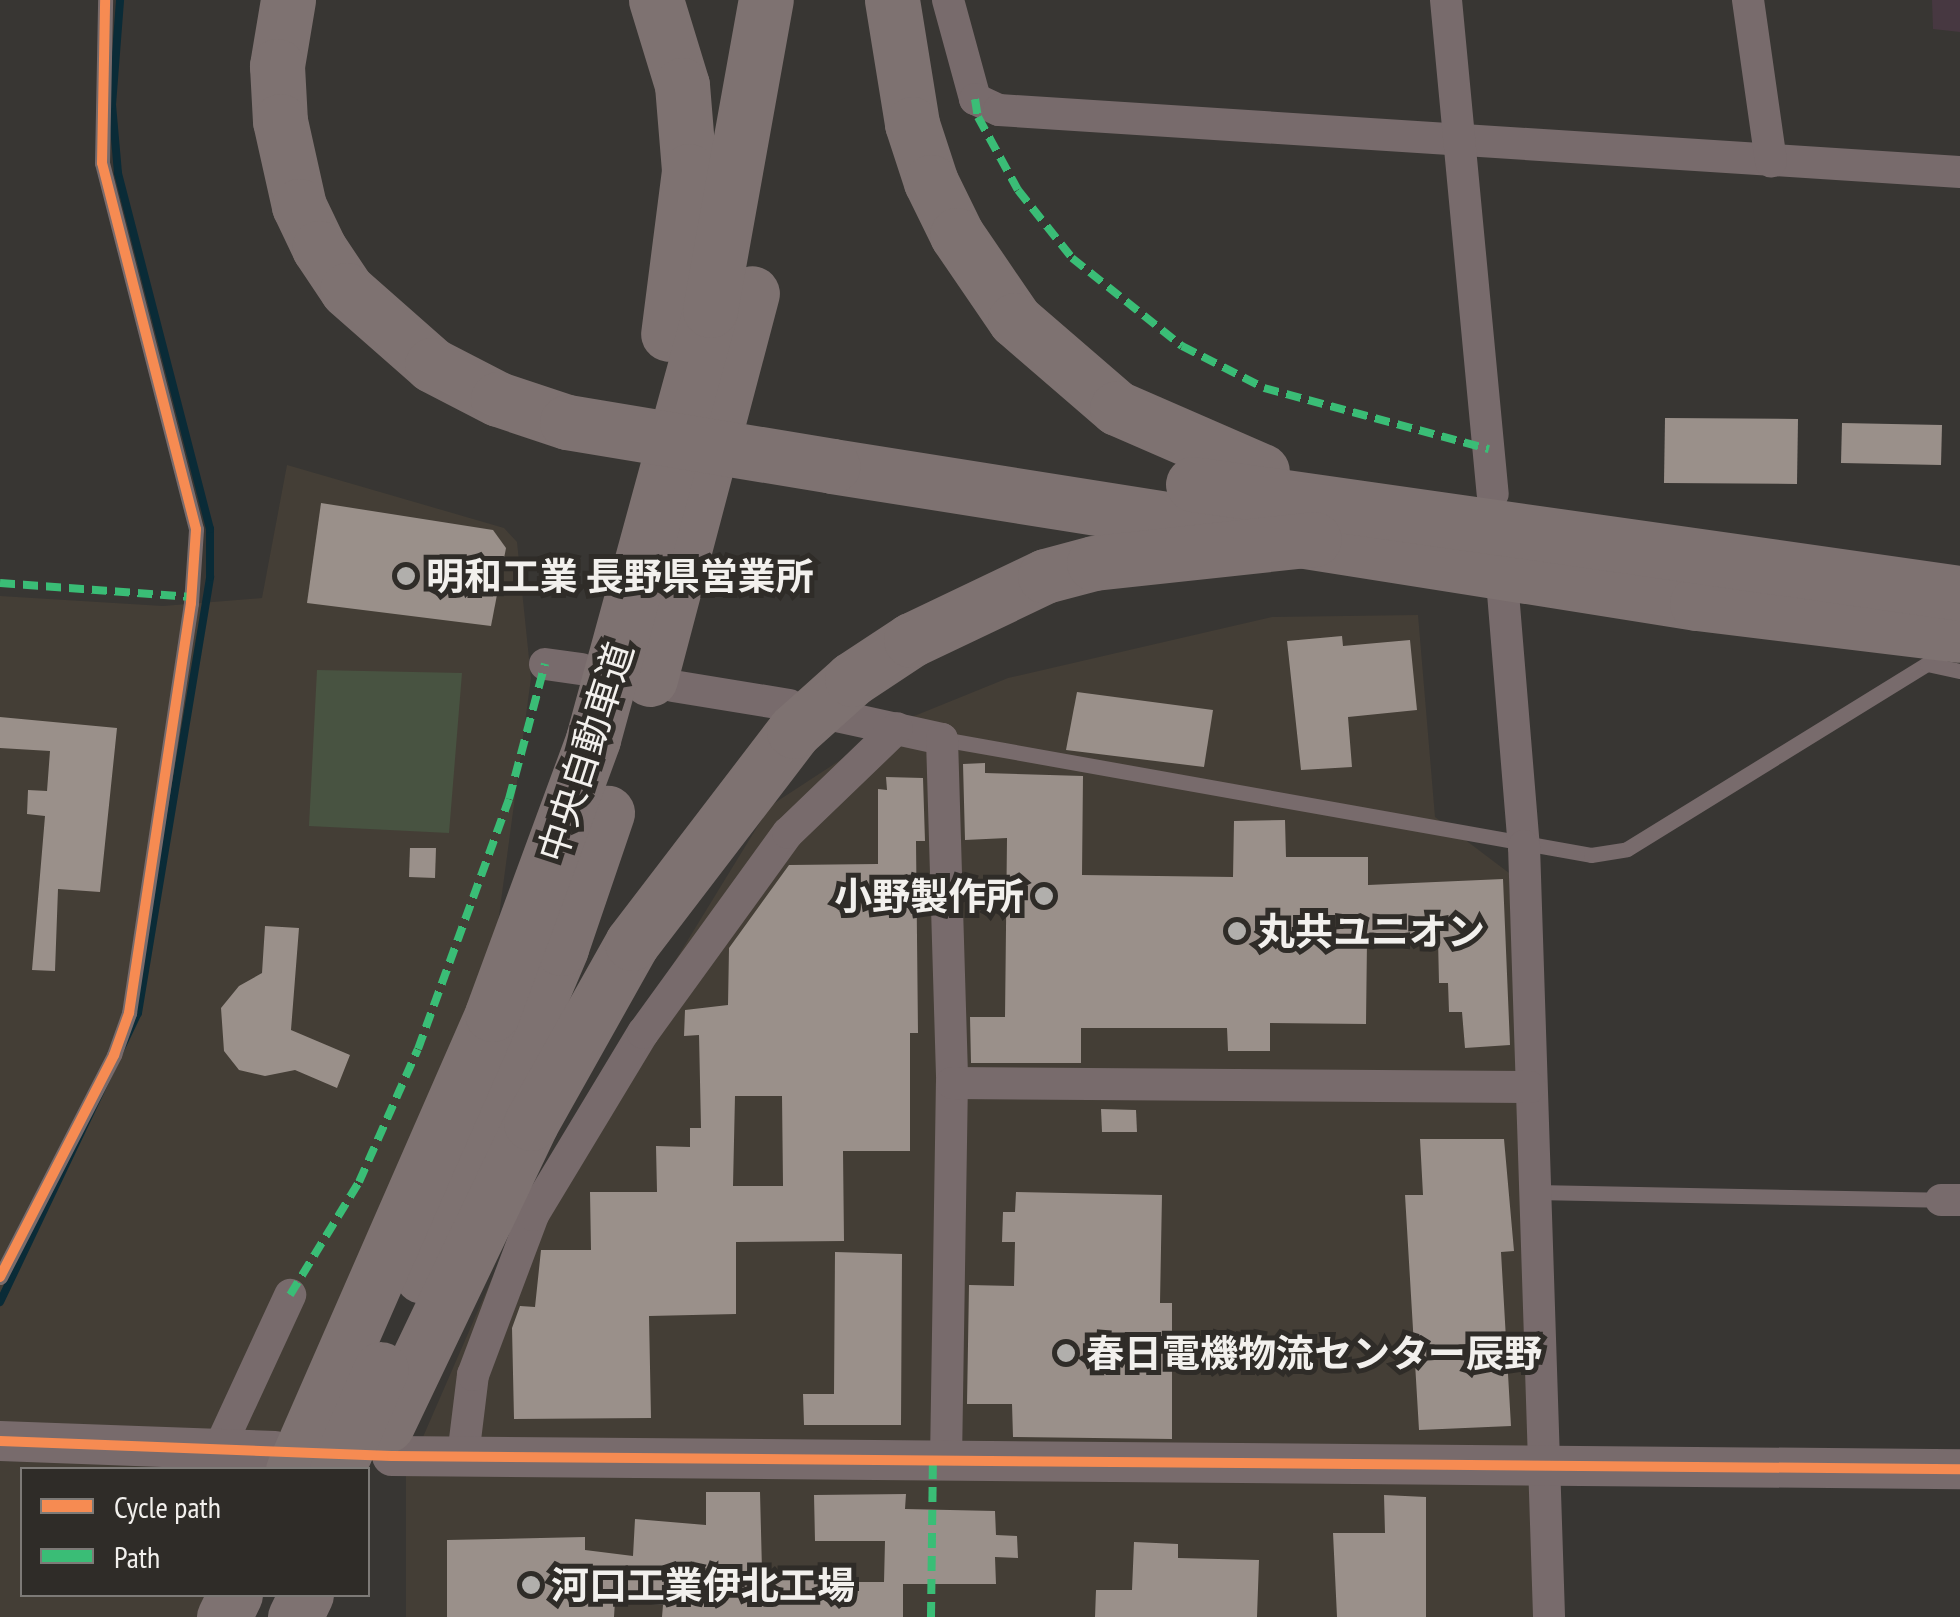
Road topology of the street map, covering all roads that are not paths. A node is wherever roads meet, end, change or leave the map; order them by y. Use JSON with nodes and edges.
{"nodes":[{"id":1,"x":106,"y":0,"type":"edge"},
{"id":2,"x":288,"y":0,"type":"edge"},
{"id":3,"x":326,"y":0,"type":"edge"},
{"id":4,"x":656,"y":0,"type":"edge"},
{"id":5,"x":766,"y":0,"type":"edge"},
{"id":6,"x":805,"y":0,"type":"edge"},
{"id":7,"x":892,"y":0,"type":"edge"},
{"id":8,"x":948,"y":0,"type":"edge"},
{"id":9,"x":1446,"y":0,"type":"edge"},
{"id":10,"x":1748,"y":0,"type":"edge"},
{"id":11,"x":1460,"y":141,"type":"junction"},
{"id":12,"x":1771,"y":161,"type":"junction"},
{"id":13,"x":1960,"y":172,"type":"edge"},
{"id":14,"x":572,"y":405,"type":"junction"},
{"id":15,"x":1494,"y":494,"type":"dead end"},
{"id":16,"x":1327,"y":520,"type":"junction"},
{"id":17,"x":1503,"y":593,"type":"dead end"},
{"id":18,"x":1960,"y":593,"type":"edge"},
{"id":19,"x":1960,"y":635,"type":"edge"},
{"id":20,"x":545,"y":664,"type":"dead end"},
{"id":21,"x":582,"y":669,"type":"dead end"},
{"id":22,"x":1960,"y":671,"type":"edge"},
{"id":23,"x":673,"y":686,"type":"dead end"},
{"id":24,"x":789,"y":705,"type":"dead end"},
{"id":25,"x":837,"y":716,"type":"dead end"},
{"id":26,"x":897,"y":728,"type":"junction"},
{"id":27,"x":942,"y":738,"type":"junction"},
{"id":28,"x":593,"y":739,"type":"junction"},
{"id":29,"x":1524,"y":846,"type":"junction"},
{"id":30,"x":952,"y":1083,"type":"junction"},
{"id":31,"x":1530,"y":1086,"type":"junction"},
{"id":32,"x":1534,"y":1192,"type":"junction"},
{"id":33,"x":1950,"y":1200,"type":"edge"},
{"id":34,"x":0,"y":1277,"type":"edge"},
{"id":35,"x":290,"y":1295,"type":"dead end"},
{"id":36,"x":0,"y":1441,"type":"edge"},
{"id":37,"x":220,"y":1449,"type":"junction"},
{"id":38,"x":463,"y":1456,"type":"junction"},
{"id":39,"x":284,"y":1460,"type":"edge"},
{"id":40,"x":946,"y":1461,"type":"junction"},
{"id":41,"x":379,"y":1463,"type":"edge"},
{"id":42,"x":1545,"y":1465,"type":"junction"},
{"id":43,"x":338,"y":1467,"type":"edge"},
{"id":44,"x":1960,"y":1469,"type":"edge"},
{"id":45,"x":1548,"y":1617,"type":"edge"}],
"edges":[{"from":1,"to":34,"type":"lane"},
{"from":2,"to":14,"type":"highway"},
{"from":3,"to":14,"type":"highway"},
{"from":4,"to":28,"type":"highway"},
{"from":5,"to":28,"type":"highway","name":"中央自動車道"},
{"from":6,"to":43,"type":"highway","name":"中央自動車道"},
{"from":7,"to":16,"type":"highway"},
{"from":8,"to":11,"type":"street"},
{"from":9,"to":11,"type":"street"},
{"from":10,"to":12,"type":"street"},
{"from":11,"to":12,"type":"street"},
{"from":11,"to":15,"type":"street"},
{"from":12,"to":13,"type":"street"},
{"from":14,"to":16,"type":"highway","bridge":true},
{"from":16,"to":18,"type":"highway"},
{"from":16,"to":19,"type":"highway"},
{"from":16,"to":41,"type":"highway"},
{"from":17,"to":29,"type":"street"},
{"from":20,"to":21,"type":"street"},
{"from":22,"to":29,"type":"lane"},
{"from":23,"to":24,"type":"street"},
{"from":25,"to":26,"type":"street"},
{"from":26,"to":27,"type":"street"},
{"from":26,"to":38,"type":"street"},
{"from":27,"to":29,"type":"lane"},
{"from":27,"to":30,"type":"street"},
{"from":28,"to":39,"type":"highway","name":"中央自動車道"},
{"from":29,"to":31,"type":"street"},
{"from":30,"to":31,"type":"street"},
{"from":30,"to":40,"type":"street"},
{"from":31,"to":32,"type":"street"},
{"from":32,"to":33,"type":"lane"},
{"from":32,"to":42,"type":"street"},
{"from":35,"to":37,"type":"street"},
{"from":36,"to":37,"type":"street"},
{"from":37,"to":39,"type":"street"},
{"from":38,"to":40,"type":"street"},
{"from":38,"to":41,"type":"street"},
{"from":40,"to":42,"type":"street"},
{"from":42,"to":44,"type":"street"},
{"from":42,"to":45,"type":"street"}]}
